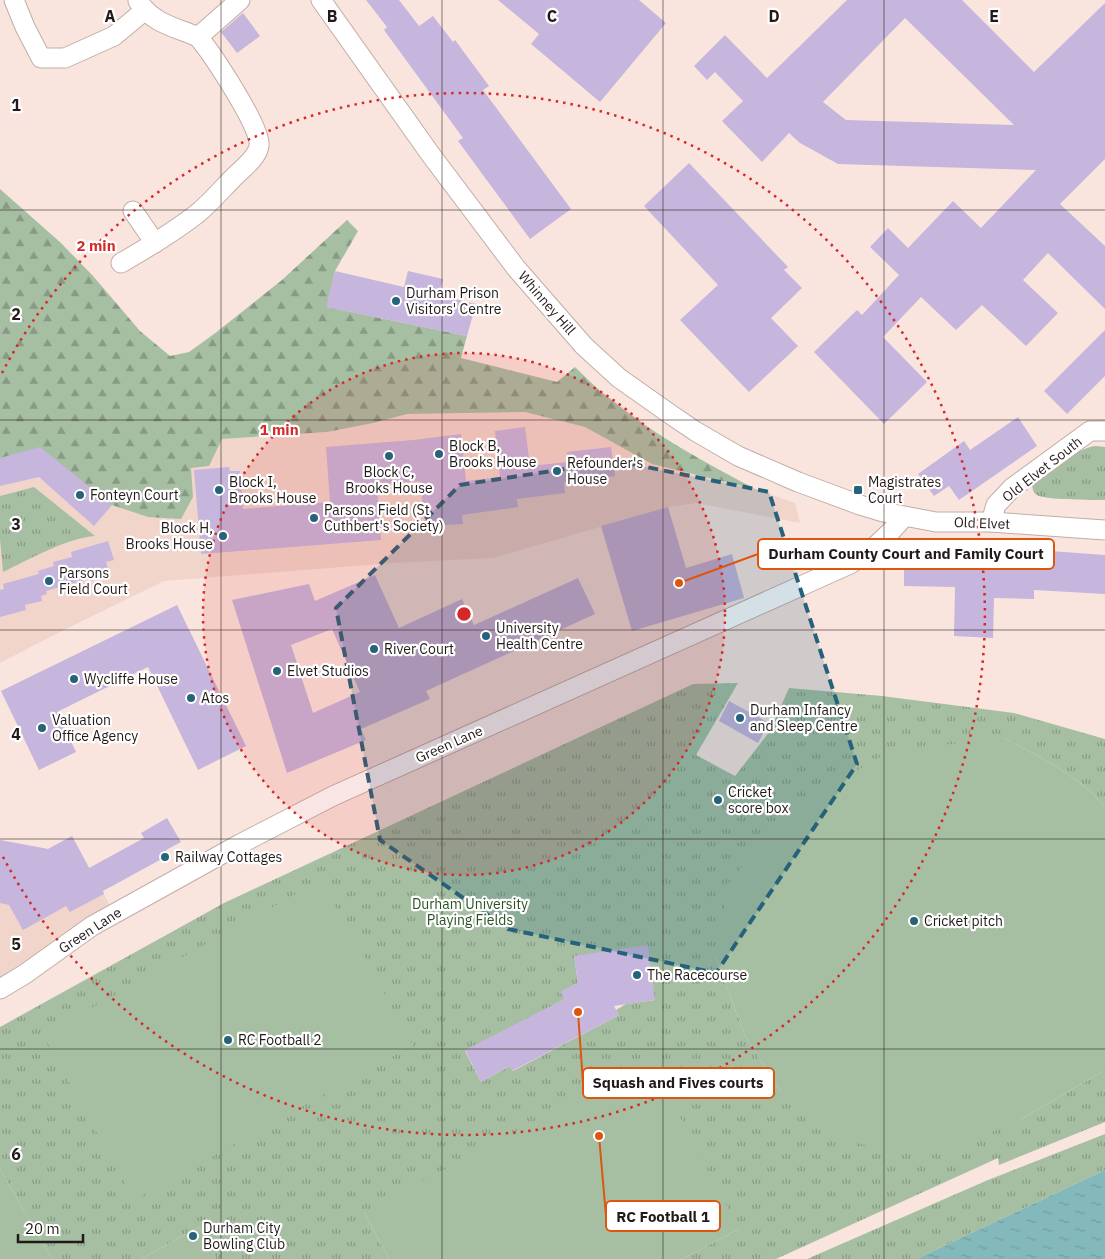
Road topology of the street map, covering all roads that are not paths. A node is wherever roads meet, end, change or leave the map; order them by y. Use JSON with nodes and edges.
{"nodes":[{"id":1,"x":14,"y":0,"type":"edge"},
{"id":2,"x":240,"y":0,"type":"edge"},
{"id":3,"x":321,"y":0,"type":"edge"},
{"id":4,"x":141,"y":5,"type":"edge"},
{"id":5,"x":198,"y":37,"type":"junction"},
{"id":6,"x":133,"y":211,"type":"dead end"},
{"id":7,"x":155,"y":243,"type":"junction"},
{"id":8,"x":121,"y":263,"type":"dead end"},
{"id":9,"x":1105,"y":431,"type":"edge"},
{"id":10,"x":860,"y":506,"type":"joint"},
{"id":11,"x":904,"y":517,"type":"junction"},
{"id":12,"x":991,"y":522,"type":"junction"},
{"id":13,"x":1105,"y":530,"type":"edge"},
{"id":14,"x":0,"y":990,"type":"edge"}],
"edges":[{"from":1,"to":4,"type":"street"},
{"from":2,"to":5,"type":"street"},
{"from":3,"to":10,"type":"street","name":"Whinney Hill"},
{"from":4,"to":5,"type":"street"},
{"from":5,"to":7,"type":"street"},
{"from":6,"to":7,"type":"street"},
{"from":7,"to":8,"type":"street"},
{"from":9,"to":12,"type":"street","name":"Old Elvet South"},
{"from":10,"to":11,"type":"street","name":"Old Elvet"},
{"from":11,"to":12,"type":"street","name":"Old Elvet"},
{"from":11,"to":14,"type":"street","name":"Green Lane"},
{"from":12,"to":13,"type":"street","name":"Old Elvet"}]}
